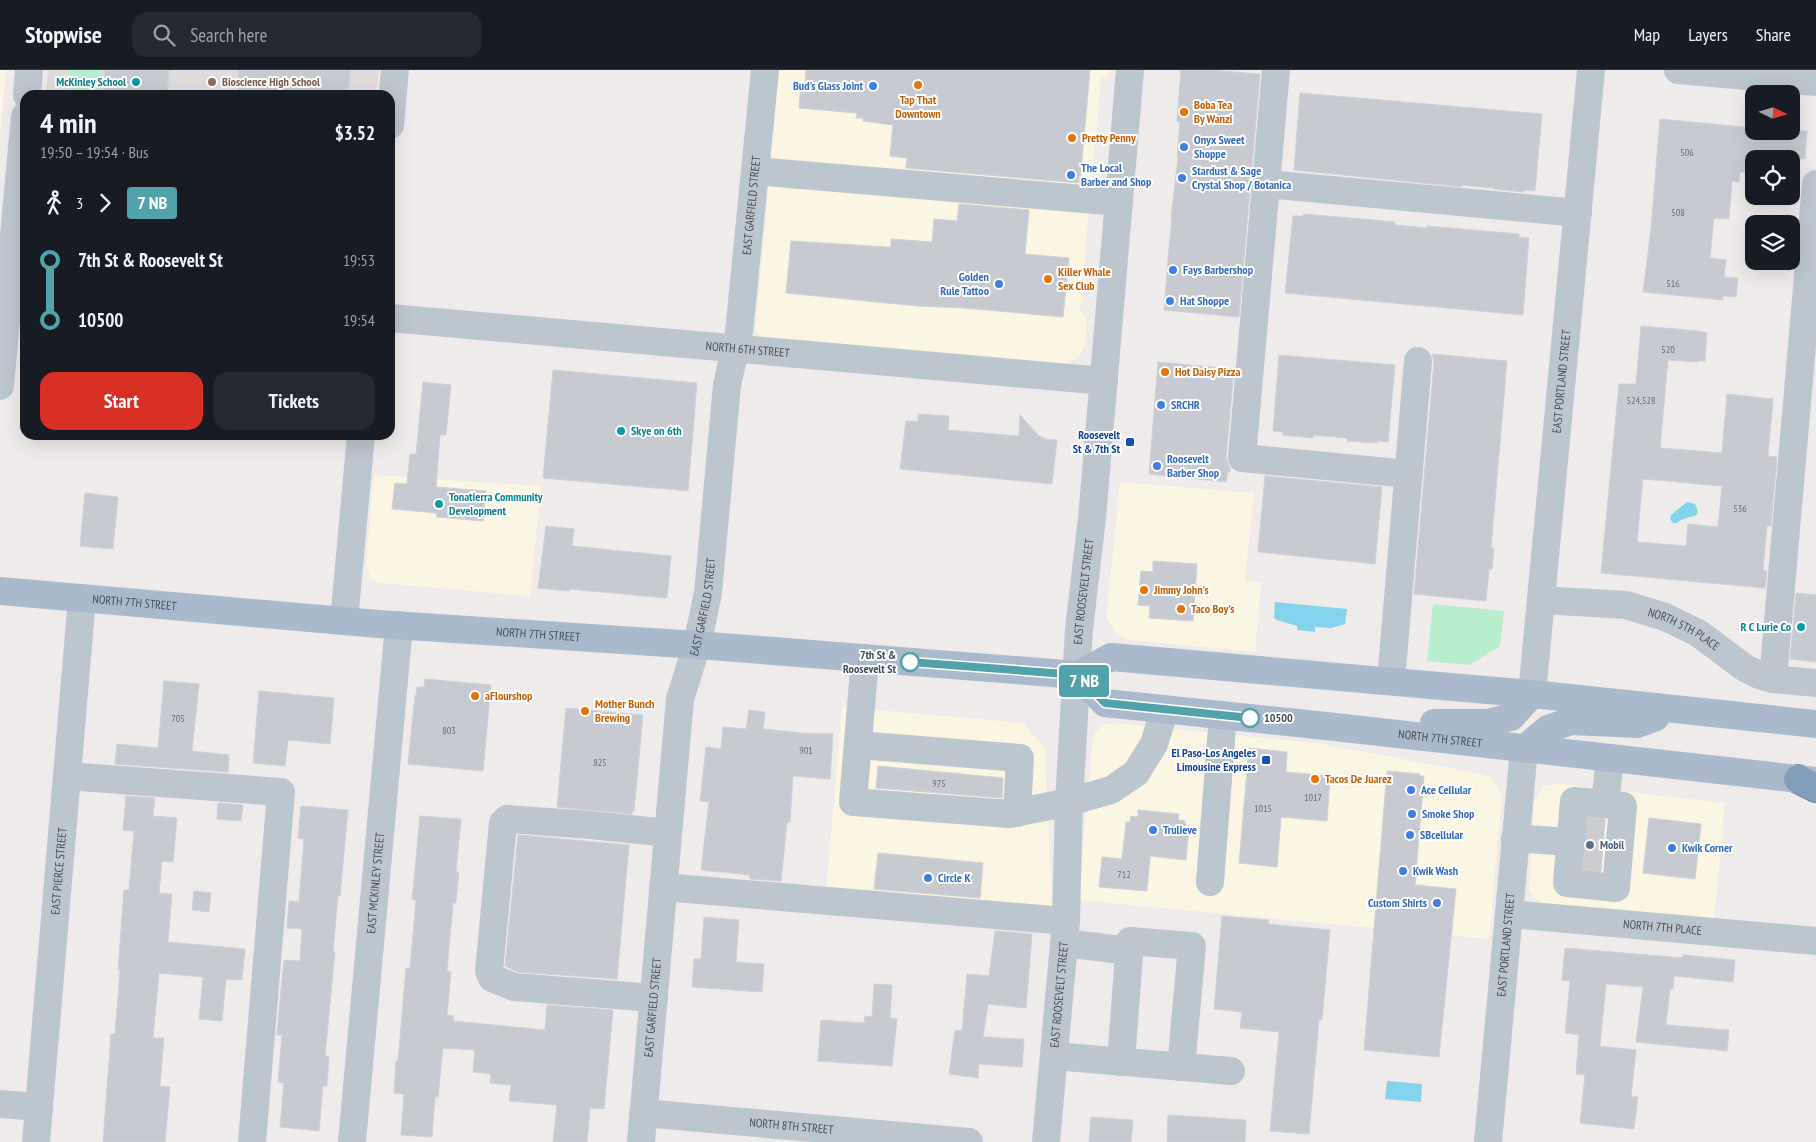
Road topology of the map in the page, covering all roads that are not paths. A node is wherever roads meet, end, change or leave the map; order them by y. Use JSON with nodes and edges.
{"nodes":[{"id":1,"x":29,"y":70,"type":"edge"},
{"id":2,"x":395,"y":70,"type":"edge"},
{"id":3,"x":765,"y":70,"type":"edge"},
{"id":4,"x":1130,"y":70,"type":"edge"},
{"id":5,"x":1276,"y":70,"type":"edge"},
{"id":6,"x":1591,"y":70,"type":"edge"},
{"id":7,"x":1678,"y":70,"type":"edge"},
{"id":8,"x":1816,"y":82,"type":"edge"},
{"id":9,"x":27,"y":90,"type":"edge"},
{"id":10,"x":393,"y":90,"type":"edge"},
{"id":11,"x":755,"y":171,"type":"junction"},
{"id":12,"x":20,"y":176,"type":"edge"},
{"id":13,"x":1266,"y":184,"type":"junction"},
{"id":14,"x":1816,"y":184,"type":"edge"},
{"id":15,"x":1119,"y":202,"type":"junction"},
{"id":16,"x":1578,"y":213,"type":"junction"},
{"id":17,"x":11,"y":285,"type":"edge"},
{"id":18,"x":395,"y":318,"type":"edge"},
{"id":19,"x":734,"y":349,"type":"junction"},
{"id":20,"x":1418,"y":361,"type":"dead end"},
{"id":21,"x":1104,"y":381,"type":"junction"},
{"id":22,"x":0,"y":386,"type":"edge"},
{"id":23,"x":361,"y":440,"type":"edge"},
{"id":24,"x":1408,"y":474,"type":"junction"},
{"id":25,"x":0,"y":591,"type":"edge"},
{"id":26,"x":82,"y":598,"type":"junction"},
{"id":27,"x":1541,"y":600,"type":"junction"},
{"id":28,"x":344,"y":621,"type":"junction"},
{"id":29,"x":399,"y":625,"type":"junction"},
{"id":30,"x":697,"y":645,"type":"junction"},
{"id":31,"x":865,"y":658,"type":"junction"},
{"id":32,"x":1078,"y":675,"type":"junction"},
{"id":33,"x":1773,"y":679,"type":"junction"},
{"id":34,"x":1391,"y":681,"type":"junction"},
{"id":35,"x":1816,"y":683,"type":"edge"},
{"id":36,"x":1532,"y":694,"type":"junction"},
{"id":37,"x":1163,"y":709,"type":"junction"},
{"id":38,"x":1674,"y":710,"type":"junction"},
{"id":39,"x":1224,"y":716,"type":"junction"},
{"id":40,"x":1816,"y":724,"type":"edge"},
{"id":41,"x":1391,"y":733,"type":"junction"},
{"id":42,"x":858,"y":744,"type":"junction"},
{"id":43,"x":1524,"y":749,"type":"junction"},
{"id":44,"x":1610,"y":758,"type":"junction"},
{"id":45,"x":67,"y":776,"type":"junction"},
{"id":46,"x":1810,"y":783,"type":"edge"},
{"id":47,"x":1069,"y":802,"type":"junction"},
{"id":48,"x":1017,"y":813,"type":"junction"},
{"id":49,"x":668,"y":834,"type":"junction"},
{"id":50,"x":1515,"y":838,"type":"junction"},
{"id":51,"x":1210,"y":882,"type":"dead end"},
{"id":52,"x":663,"y":887,"type":"junction"},
{"id":53,"x":1509,"y":914,"type":"junction"},
{"id":54,"x":1064,"y":932,"type":"junction"},
{"id":55,"x":1816,"y":941,"type":"edge"},
{"id":56,"x":1130,"y":951,"type":"junction"},
{"id":57,"x":654,"y":998,"type":"junction"},
{"id":58,"x":1054,"y":1056,"type":"junction"},
{"id":59,"x":1121,"y":1062,"type":"junction"},
{"id":60,"x":1181,"y":1067,"type":"junction"},
{"id":61,"x":1231,"y":1071,"type":"dead end"},
{"id":62,"x":0,"y":1104,"type":"edge"},
{"id":63,"x":39,"y":1108,"type":"junction"},
{"id":64,"x":644,"y":1113,"type":"junction"},
{"id":65,"x":36,"y":1142,"type":"edge"},
{"id":66,"x":252,"y":1142,"type":"edge"},
{"id":67,"x":352,"y":1142,"type":"edge"},
{"id":68,"x":641,"y":1142,"type":"edge"},
{"id":69,"x":969,"y":1142,"type":"edge"},
{"id":70,"x":1046,"y":1142,"type":"edge"},
{"id":71,"x":1488,"y":1142,"type":"edge"}],
"edges":[{"from":1,"to":9,"type":"street"},
{"from":2,"to":10,"type":"street"},
{"from":3,"to":11,"type":"street","name":"EAST GARFIELD STREET"},
{"from":4,"to":15,"type":"street","name":"EAST ROOSEVELT STREET"},
{"from":5,"to":13,"type":"street"},
{"from":6,"to":16,"type":"street","name":"EAST PORTLAND STREET"},
{"from":7,"to":8,"type":"street"},
{"from":11,"to":15,"type":"street"},
{"from":11,"to":19,"type":"street","name":"EAST GARFIELD STREET"},
{"from":12,"to":17,"type":"street"},
{"from":13,"to":16,"type":"street"},
{"from":13,"to":24,"type":"street"},
{"from":14,"to":33,"type":"street"},
{"from":15,"to":21,"type":"street","name":"EAST ROOSEVELT STREET"},
{"from":16,"to":27,"type":"street","name":"EAST PORTLAND STREET"},
{"from":17,"to":22,"type":"street"},
{"from":18,"to":19,"type":"street","name":"NORTH 6TH STREET"},
{"from":19,"to":21,"type":"street","name":"NORTH 6TH STREET"},
{"from":19,"to":30,"type":"street","name":"EAST GARFIELD STREET"},
{"from":20,"to":24,"type":"street"},
{"from":21,"to":32,"type":"street","name":"EAST ROOSEVELT STREET"},
{"from":23,"to":28,"type":"street"},
{"from":24,"to":34,"type":"street"},
{"from":25,"to":26,"type":"main road","name":"NORTH 7TH STREET"},
{"from":26,"to":28,"type":"main road","name":"NORTH 7TH STREET"},
{"from":26,"to":45,"type":"street","name":"EAST PIERCE STREET"},
{"from":27,"to":33,"type":"street","name":"NORTH 5TH PLACE"},
{"from":27,"to":36,"type":"street","name":"EAST PORTLAND STREET"},
{"from":28,"to":29,"type":"main road","name":"NORTH 7TH STREET"},
{"from":29,"to":30,"type":"main road","name":"NORTH 7TH STREET"},
{"from":29,"to":67,"type":"street","name":"EAST MCKINLEY STREET"},
{"from":30,"to":31,"type":"main road","name":"NORTH 7TH STREET"},
{"from":30,"to":49,"type":"street","name":"EAST GARFIELD STREET"},
{"from":31,"to":32,"type":"main road","name":"NORTH 7TH STREET"},
{"from":31,"to":42,"type":"street"},
{"from":32,"to":34,"type":"main road"},
{"from":32,"to":37,"type":"main road","name":"NORTH 7TH STREET"},
{"from":32,"to":47,"type":"street","name":"EAST ROOSEVELT STREET"},
{"from":33,"to":35,"type":"street","name":"NORTH 5TH PLACE"},
{"from":34,"to":36,"type":"main road"},
{"from":36,"to":38,"type":"main road"},
{"from":36,"to":41,"type":"main road"},
{"from":37,"to":39,"type":"main road","name":"NORTH 7TH STREET"},
{"from":37,"to":47,"type":"street"},
{"from":38,"to":40,"type":"main road"},
{"from":38,"to":43,"type":"main road"},
{"from":39,"to":41,"type":"main road","name":"NORTH 7TH STREET"},
{"from":39,"to":51,"type":"street"},
{"from":41,"to":43,"type":"main road","name":"NORTH 7TH STREET"},
{"from":42,"to":48,"type":"street"},
{"from":42,"to":48,"type":"street"},
{"from":43,"to":44,"type":"main road","name":"NORTH 7TH STREET"},
{"from":43,"to":50,"type":"street","name":"EAST PORTLAND STREET"},
{"from":44,"to":46,"type":"main road","name":"NORTH 7TH STREET"},
{"from":44,"to":50,"type":"street"},
{"from":45,"to":63,"type":"street","name":"EAST PIERCE STREET"},
{"from":45,"to":66,"type":"street"},
{"from":47,"to":48,"type":"street"},
{"from":47,"to":54,"type":"street","name":"EAST ROOSEVELT STREET"},
{"from":49,"to":52,"type":"street","name":"EAST GARFIELD STREET"},
{"from":49,"to":57,"type":"street"},
{"from":50,"to":53,"type":"street","name":"EAST PORTLAND STREET"},
{"from":52,"to":54,"type":"street"},
{"from":52,"to":57,"type":"street","name":"EAST GARFIELD STREET"},
{"from":53,"to":55,"type":"street","name":"NORTH 7TH PLACE"},
{"from":53,"to":71,"type":"street","name":"EAST PORTLAND STREET"},
{"from":54,"to":56,"type":"street"},
{"from":54,"to":58,"type":"street","name":"EAST ROOSEVELT STREET"},
{"from":56,"to":59,"type":"street"},
{"from":56,"to":60,"type":"street"},
{"from":57,"to":64,"type":"street","name":"EAST GARFIELD STREET"},
{"from":58,"to":59,"type":"street"},
{"from":58,"to":70,"type":"street","name":"EAST ROOSEVELT STREET"},
{"from":59,"to":60,"type":"street"},
{"from":60,"to":61,"type":"street"},
{"from":62,"to":63,"type":"street"},
{"from":63,"to":65,"type":"street","name":"EAST PIERCE STREET"},
{"from":64,"to":68,"type":"street","name":"EAST GARFIELD STREET"},
{"from":64,"to":69,"type":"street","name":"NORTH 8TH STREET"}]}
